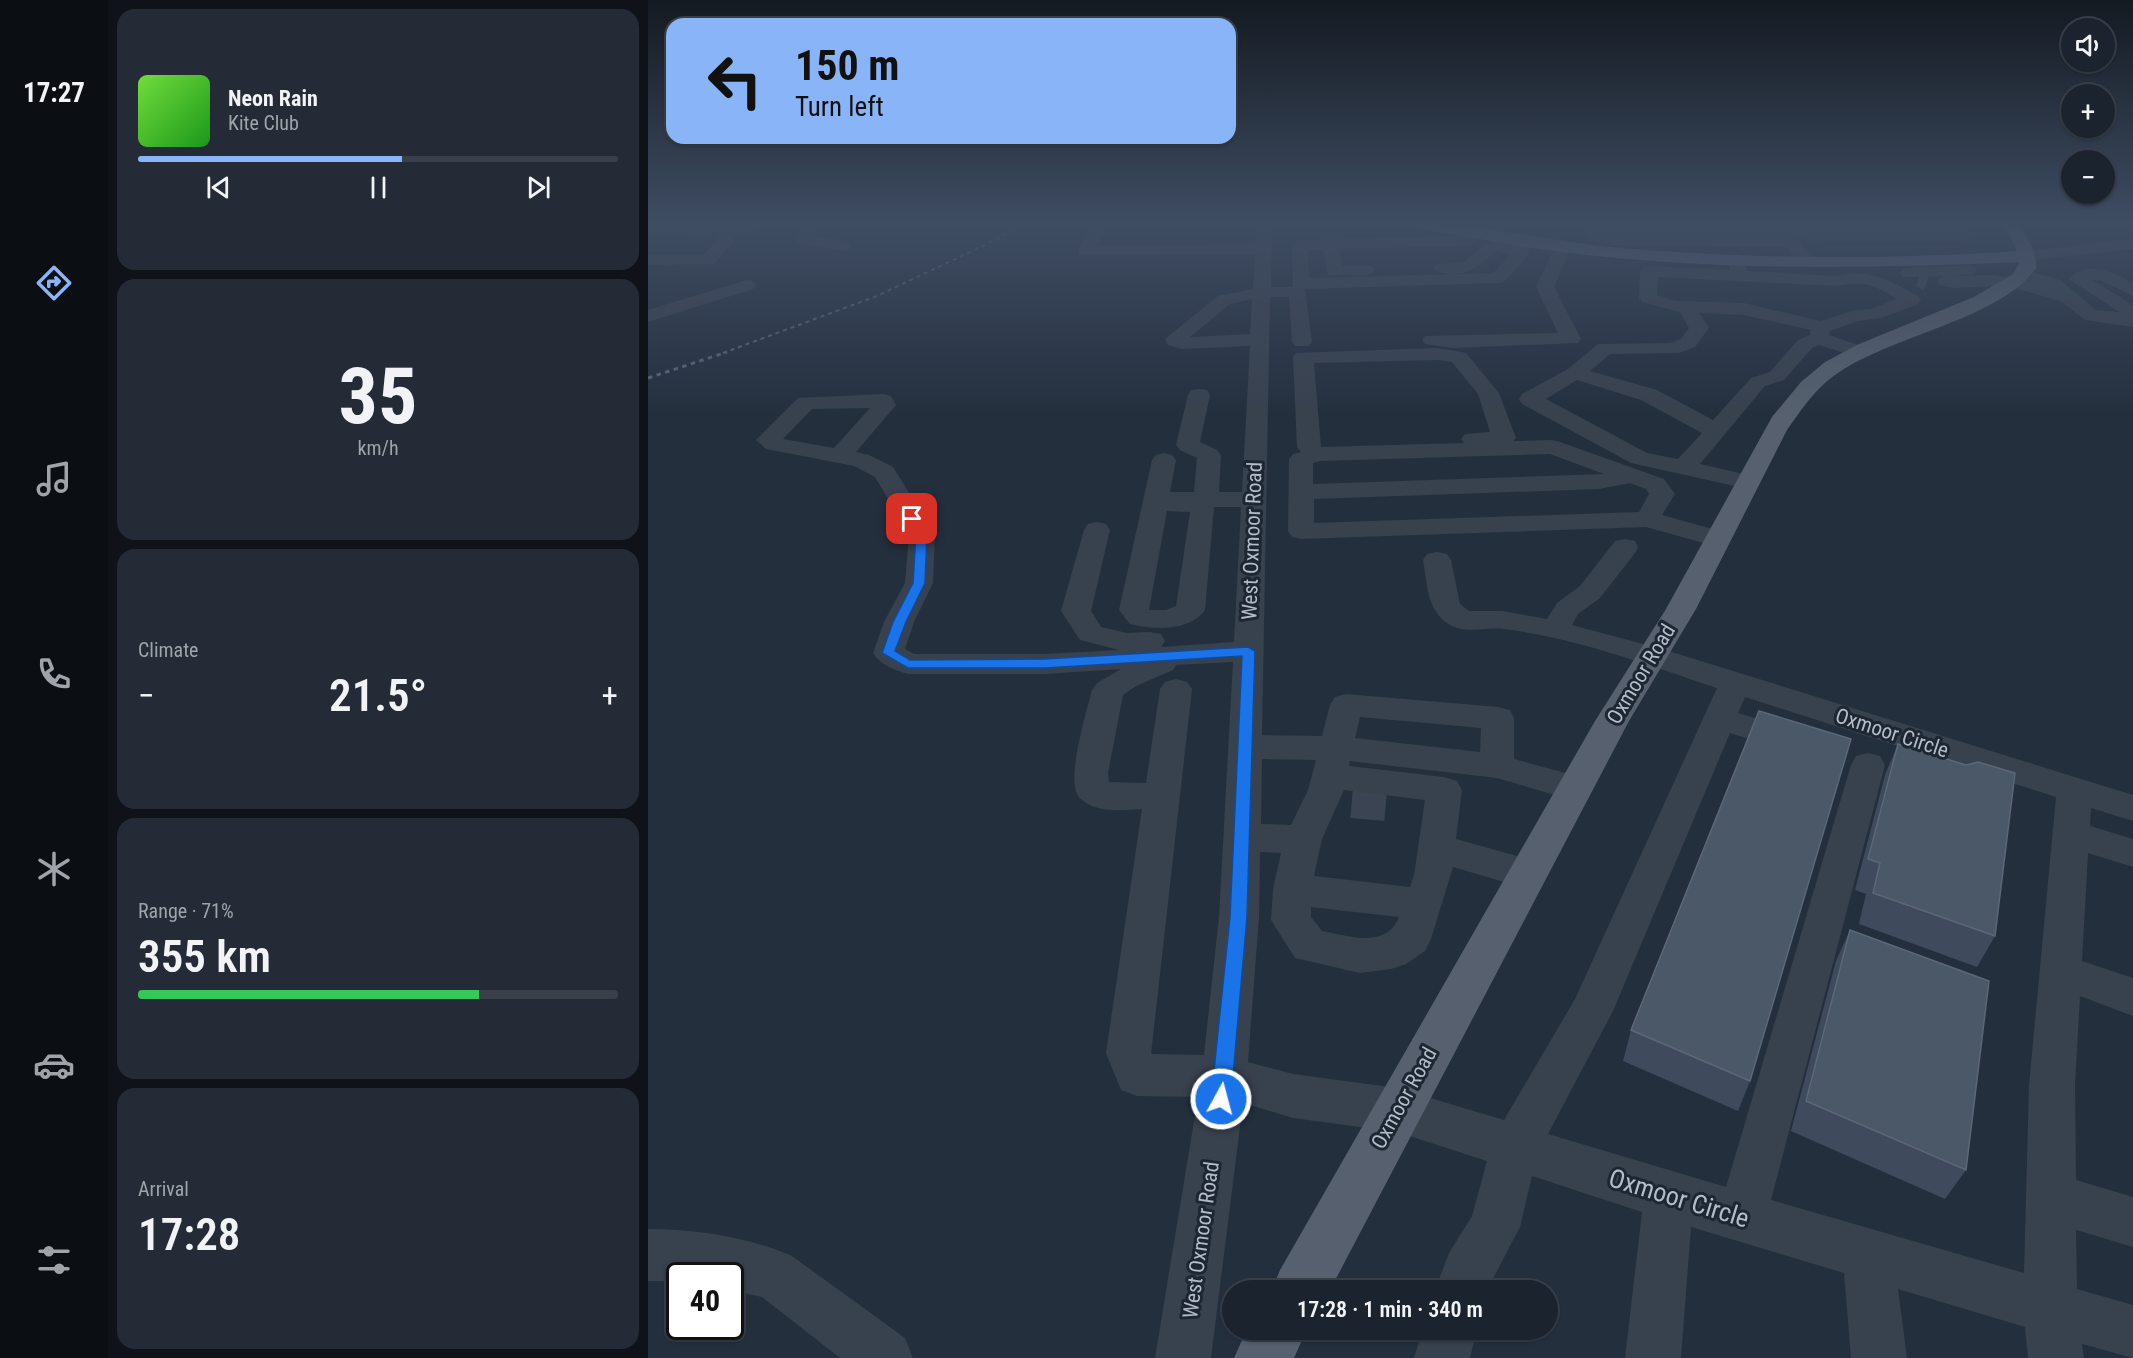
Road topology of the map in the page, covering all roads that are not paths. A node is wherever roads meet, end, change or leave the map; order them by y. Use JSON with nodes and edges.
{"nodes":[{"id":1,"x":739,"y":287,"type":"edge"},
{"id":2,"x":1262,"y":287,"type":"edge"},
{"id":3,"x":1500,"y":287,"type":"edge"},
{"id":4,"x":1545,"y":287,"type":"edge"},
{"id":5,"x":1648,"y":287,"type":"edge"},
{"id":6,"x":1890,"y":287,"type":"edge"},
{"id":7,"x":1942,"y":287,"type":"edge"},
{"id":8,"x":2023,"y":287,"type":"edge"},
{"id":9,"x":2092,"y":287,"type":"edge"},
{"id":10,"x":1262,"y":292,"type":"junction"},
{"id":11,"x":1298,"y":292,"type":"junction"},
{"id":12,"x":1686,"y":306,"type":"junction"},
{"id":13,"x":2133,"y":313,"type":"edge"},
{"id":14,"x":648,"y":316,"type":"edge"},
{"id":15,"x":2133,"y":321,"type":"edge"},
{"id":16,"x":1820,"y":332,"type":"junction"},
{"id":17,"x":1260,"y":347,"type":"junction"},
{"id":18,"x":1303,"y":349,"type":"junction"},
{"id":19,"x":1860,"y":352,"type":"junction"},
{"id":20,"x":1575,"y":373,"type":"junction"},
{"id":21,"x":1306,"y":393,"type":"junction"},
{"id":22,"x":1199,"y":395,"type":"dead end"},
{"id":23,"x":1258,"y":395,"type":"junction"},
{"id":24,"x":1649,"y":395,"type":"junction"},
{"id":25,"x":1734,"y":409,"type":"junction"},
{"id":26,"x":1716,"y":431,"type":"junction"},
{"id":27,"x":1282,"y":448,"type":"junction"},
{"id":28,"x":840,"y":456,"type":"dead end"},
{"id":29,"x":1164,"y":460,"type":"dead end"},
{"id":30,"x":1684,"y":468,"type":"junction"},
{"id":31,"x":1629,"y":476,"type":"junction"},
{"id":32,"x":1748,"y":482,"type":"junction"},
{"id":33,"x":1301,"y":492,"type":"junction"},
{"id":34,"x":1254,"y":499,"type":"junction"},
{"id":35,"x":1154,"y":503,"type":"junction"},
{"id":36,"x":1203,"y":504,"type":"junction"},
{"id":37,"x":1647,"y":519,"type":"junction"},
{"id":38,"x":1097,"y":530,"type":"dead end"},
{"id":39,"x":1718,"y":539,"type":"junction"},
{"id":40,"x":1625,"y":547,"type":"dead end"},
{"id":41,"x":1437,"y":560,"type":"dead end"},
{"id":42,"x":1555,"y":629,"type":"junction"},
{"id":43,"x":1249,"y":639,"type":"junction"},
{"id":44,"x":1651,"y":656,"type":"junction"},
{"id":45,"x":1117,"y":664,"type":"junction"},
{"id":46,"x":1178,"y":672,"type":"junction"},
{"id":47,"x":1735,"y":683,"type":"junction"},
{"id":48,"x":1719,"y":718,"type":"junction"},
{"id":49,"x":1245,"y":747,"type":"junction"},
{"id":50,"x":1853,"y":750,"type":"junction"},
{"id":51,"x":1497,"y":766,"type":"junction"},
{"id":52,"x":1575,"y":788,"type":"junction"},
{"id":53,"x":2074,"y":790,"type":"junction"},
{"id":54,"x":1162,"y":796,"type":"junction"},
{"id":55,"x":1334,"y":797,"type":"junction"},
{"id":56,"x":1443,"y":799,"type":"junction"},
{"id":57,"x":2133,"y":808,"type":"edge"},
{"id":58,"x":2071,"y":834,"type":"junction"},
{"id":59,"x":1241,"y":838,"type":"junction"},
{"id":60,"x":1436,"y":848,"type":"junction"},
{"id":61,"x":2133,"y":853,"type":"edge"},
{"id":62,"x":1528,"y":874,"type":"junction"},
{"id":63,"x":1292,"y":889,"type":"junction"},
{"id":64,"x":1424,"y":904,"type":"junction"},
{"id":65,"x":2061,"y":971,"type":"junction"},
{"id":66,"x":2133,"y":998,"type":"edge"},
{"id":67,"x":1224,"y":1076,"type":"junction"},
{"id":68,"x":1397,"y":1110,"type":"junction"},
{"id":69,"x":1514,"y":1147,"type":"junction"},
{"id":70,"x":1669,"y":1196,"type":"junction"},
{"id":71,"x":2051,"y":1198,"type":"junction"},
{"id":72,"x":1742,"y":1217,"type":"junction"},
{"id":73,"x":2133,"y":1222,"type":"edge"},
{"id":74,"x":1868,"y":1254,"type":"junction"},
{"id":75,"x":648,"y":1255,"type":"edge"},
{"id":76,"x":1305,"y":1280,"type":"edge"},
{"id":77,"x":1464,"y":1280,"type":"edge"},
{"id":78,"x":2133,"y":1332,"type":"edge"},
{"id":79,"x":2053,"y":1333,"type":"edge"},
{"id":80,"x":1273,"y":1340,"type":"edge"},
{"id":81,"x":1447,"y":1340,"type":"edge"},
{"id":82,"x":885,"y":1358,"type":"edge"},
{"id":83,"x":1183,"y":1358,"type":"edge"},
{"id":84,"x":1263,"y":1358,"type":"edge"},
{"id":85,"x":1442,"y":1358,"type":"edge"},
{"id":86,"x":1653,"y":1358,"type":"edge"},
{"id":87,"x":1879,"y":1358,"type":"edge"}],
"edges":[{"from":1,"to":14,"type":"street"},
{"from":2,"to":10,"type":"street","name":"West Oxmoor Road"},
{"from":3,"to":11,"type":"street"},
{"from":4,"to":18,"type":"street"},
{"from":5,"to":12,"type":"street"},
{"from":6,"to":16,"type":"street"},
{"from":7,"to":19,"type":"main road","name":"Oxmoor Road"},
{"from":8,"to":15,"type":"street"},
{"from":9,"to":13,"type":"street"},
{"from":10,"to":11,"type":"street"},
{"from":10,"to":17,"type":"street","name":"West Oxmoor Road"},
{"from":10,"to":17,"type":"street"},
{"from":11,"to":18,"type":"street"},
{"from":12,"to":16,"type":"street"},
{"from":12,"to":20,"type":"street"},
{"from":16,"to":19,"type":"street"},
{"from":16,"to":25,"type":"street"},
{"from":17,"to":18,"type":"street"},
{"from":17,"to":23,"type":"street","name":"West Oxmoor Road"},
{"from":18,"to":21,"type":"street"},
{"from":18,"to":27,"type":"street"},
{"from":19,"to":32,"type":"main road","name":"Oxmoor Road"},
{"from":20,"to":24,"type":"street"},
{"from":20,"to":30,"type":"street"},
{"from":21,"to":23,"type":"street"},
{"from":21,"to":27,"type":"street"},
{"from":22,"to":36,"type":"street"},
{"from":23,"to":27,"type":"street","name":"West Oxmoor Road"},
{"from":24,"to":25,"type":"street"},
{"from":24,"to":26,"type":"street"},
{"from":25,"to":26,"type":"street"},
{"from":26,"to":30,"type":"street"},
{"from":27,"to":34,"type":"street","name":"West Oxmoor Road"},
{"from":28,"to":45,"type":"street"},
{"from":29,"to":35,"type":"street"},
{"from":30,"to":32,"type":"street"},
{"from":31,"to":33,"type":"street"},
{"from":31,"to":33,"type":"street"},
{"from":31,"to":37,"type":"street"},
{"from":32,"to":39,"type":"main road","name":"Oxmoor Road"},
{"from":33,"to":37,"type":"street"},
{"from":34,"to":36,"type":"street"},
{"from":34,"to":43,"type":"street","name":"West Oxmoor Road"},
{"from":35,"to":36,"type":"street"},
{"from":35,"to":36,"type":"street"},
{"from":37,"to":39,"type":"street"},
{"from":38,"to":45,"type":"street"},
{"from":39,"to":44,"type":"main road","name":"Oxmoor Road"},
{"from":40,"to":42,"type":"street"},
{"from":41,"to":42,"type":"street","name":"Oxmoor Circle"},
{"from":42,"to":44,"type":"street","name":"Oxmoor Circle"},
{"from":43,"to":45,"type":"street"},
{"from":43,"to":46,"type":"street"},
{"from":43,"to":49,"type":"street","name":"West Oxmoor Road"},
{"from":44,"to":47,"type":"street","name":"Oxmoor Circle"},
{"from":44,"to":52,"type":"main road","name":"Oxmoor Road"},
{"from":45,"to":46,"type":"street"},
{"from":45,"to":54,"type":"street"},
{"from":46,"to":54,"type":"street"},
{"from":47,"to":48,"type":"street"},
{"from":47,"to":50,"type":"street","name":"Oxmoor Circle"},
{"from":48,"to":50,"type":"street"},
{"from":48,"to":69,"type":"street"},
{"from":49,"to":55,"type":"street"},
{"from":49,"to":59,"type":"street","name":"West Oxmoor Road"},
{"from":50,"to":53,"type":"street","name":"Oxmoor Circle"},
{"from":50,"to":72,"type":"street"},
{"from":51,"to":52,"type":"street"},
{"from":51,"to":55,"type":"street"},
{"from":51,"to":55,"type":"street"},
{"from":52,"to":62,"type":"main road","name":"Oxmoor Road"},
{"from":53,"to":57,"type":"street","name":"Oxmoor Circle"},
{"from":53,"to":58,"type":"street"},
{"from":54,"to":67,"type":"street","name":"Oxmoor Circle"},
{"from":55,"to":56,"type":"street"},
{"from":55,"to":56,"type":"street"},
{"from":55,"to":59,"type":"street"},
{"from":55,"to":63,"type":"street"},
{"from":56,"to":60,"type":"street"},
{"from":58,"to":61,"type":"street"},
{"from":58,"to":65,"type":"street"},
{"from":59,"to":67,"type":"street","name":"West Oxmoor Road"},
{"from":60,"to":62,"type":"street"},
{"from":60,"to":64,"type":"street"},
{"from":62,"to":68,"type":"main road","name":"Oxmoor Road"},
{"from":63,"to":64,"type":"street"},
{"from":63,"to":64,"type":"street"},
{"from":65,"to":66,"type":"street"},
{"from":65,"to":71,"type":"street"},
{"from":67,"to":68,"type":"street","name":"Oxmoor Circle"},
{"from":67,"to":83,"type":"street","name":"West Oxmoor Road"},
{"from":68,"to":69,"type":"street","name":"Oxmoor Circle"},
{"from":68,"to":76,"type":"main road","name":"Oxmoor Road"},
{"from":69,"to":70,"type":"street","name":"Oxmoor Circle"},
{"from":69,"to":77,"type":"street"},
{"from":70,"to":72,"type":"street","name":"Oxmoor Circle"},
{"from":70,"to":86,"type":"street"},
{"from":71,"to":73,"type":"street"},
{"from":71,"to":79,"type":"street"},
{"from":72,"to":74,"type":"street","name":"Oxmoor Circle"},
{"from":74,"to":79,"type":"street","name":"Oxmoor Circle"},
{"from":74,"to":87,"type":"street"},
{"from":75,"to":82,"type":"street"},
{"from":78,"to":79,"type":"street","name":"Oxmoor Circle"},
{"from":80,"to":84,"type":"main road"},
{"from":81,"to":85,"type":"street"}]}
